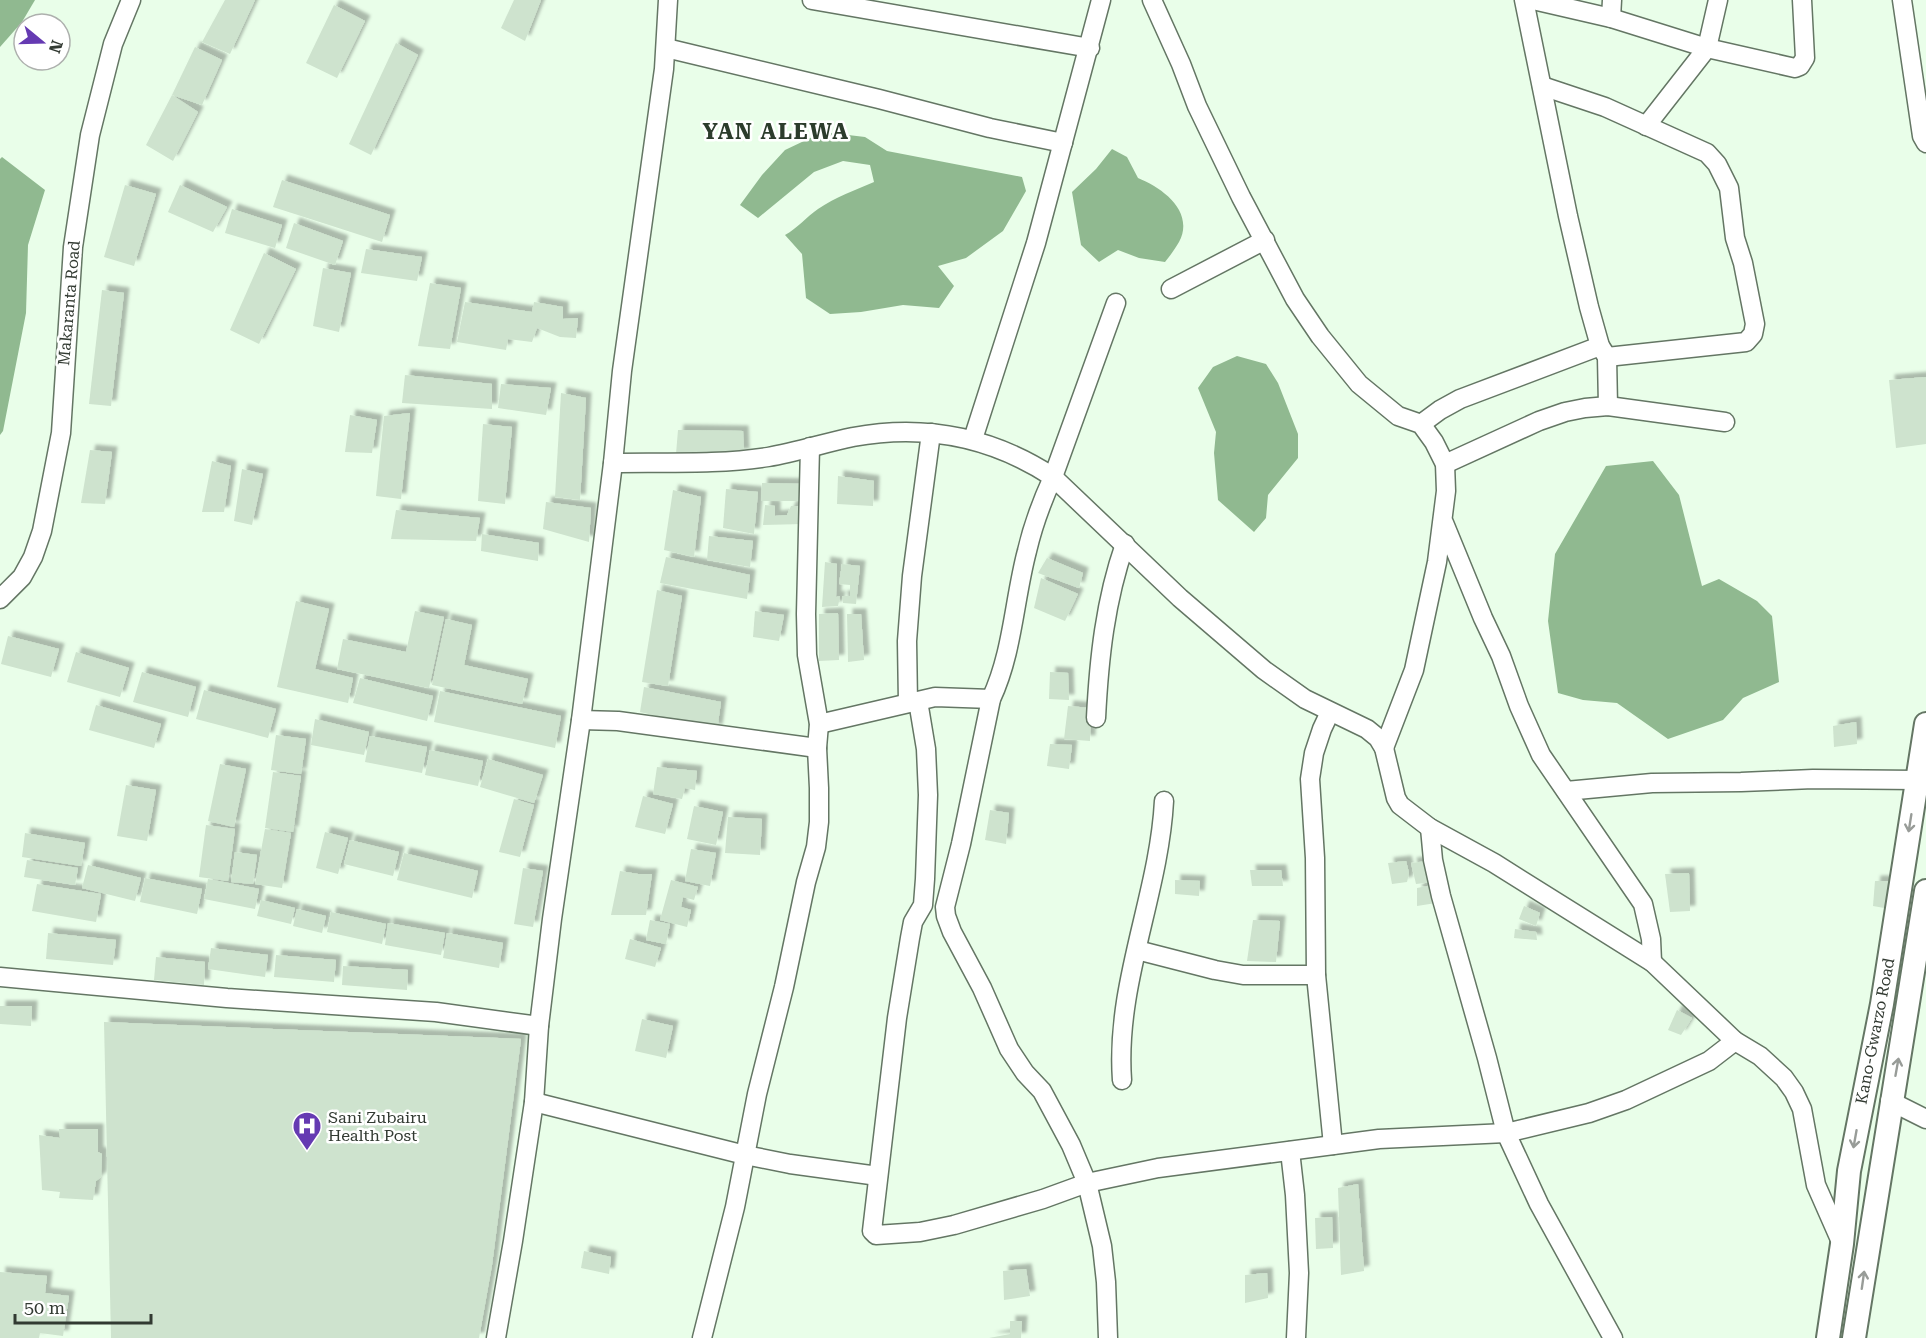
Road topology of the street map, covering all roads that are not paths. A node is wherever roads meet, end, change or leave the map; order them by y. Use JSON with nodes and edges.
{"nodes":[{"id":1,"x":131,"y":0,"type":"edge"},
{"id":2,"x":668,"y":0,"type":"edge"},
{"id":3,"x":812,"y":0,"type":"edge"},
{"id":4,"x":1101,"y":0,"type":"edge"},
{"id":5,"x":1152,"y":0,"type":"edge"},
{"id":6,"x":1524,"y":0,"type":"edge"},
{"id":7,"x":1533,"y":0,"type":"edge"},
{"id":8,"x":1718,"y":0,"type":"edge"},
{"id":9,"x":1802,"y":0,"type":"edge"},
{"id":10,"x":1902,"y":0,"type":"edge"},
{"id":11,"x":1612,"y":9,"type":"edge"},
{"id":12,"x":666,"y":48,"type":"junction"},
{"id":13,"x":1089,"y":48,"type":"junction"},
{"id":14,"x":1707,"y":48,"type":"junction"},
{"id":15,"x":1542,"y":86,"type":"junction"},
{"id":16,"x":1646,"y":126,"type":"junction"},
{"id":17,"x":1063,"y":143,"type":"junction"},
{"id":18,"x":1926,"y":143,"type":"edge"},
{"id":19,"x":1265,"y":240,"type":"junction"},
{"id":20,"x":1171,"y":289,"type":"dead end"},
{"id":21,"x":1116,"y":303,"type":"dead end"},
{"id":22,"x":1604,"y":352,"type":"junction"},
{"id":23,"x":1608,"y":406,"type":"junction"},
{"id":24,"x":1725,"y":422,"type":"dead end"},
{"id":25,"x":1421,"y":424,"type":"junction"},
{"id":26,"x":931,"y":433,"type":"junction"},
{"id":27,"x":973,"y":439,"type":"junction"},
{"id":28,"x":810,"y":447,"type":"junction"},
{"id":29,"x":613,"y":463,"type":"junction"},
{"id":30,"x":1445,"y":464,"type":"junction"},
{"id":31,"x":1053,"y":477,"type":"junction"},
{"id":32,"x":1443,"y":521,"type":"junction"},
{"id":33,"x":1125,"y":544,"type":"junction"},
{"id":34,"x":0,"y":599,"type":"edge"},
{"id":35,"x":991,"y":699,"type":"junction"},
{"id":36,"x":913,"y":702,"type":"junction"},
{"id":37,"x":1330,"y":712,"type":"junction"},
{"id":38,"x":1096,"y":718,"type":"dead end"},
{"id":39,"x":580,"y":720,"type":"junction"},
{"id":40,"x":819,"y":724,"type":"junction"},
{"id":41,"x":1926,"y":724,"type":"edge"},
{"id":42,"x":817,"y":748,"type":"junction"},
{"id":43,"x":1384,"y":748,"type":"junction"},
{"id":44,"x":1917,"y":780,"type":"junction"},
{"id":45,"x":1566,"y":791,"type":"junction"},
{"id":46,"x":1164,"y":801,"type":"dead end"},
{"id":47,"x":1431,"y":828,"type":"junction"},
{"id":48,"x":1926,"y":891,"type":"edge"},
{"id":49,"x":923,"y":905,"type":"junction"},
{"id":50,"x":945,"y":907,"type":"junction"},
{"id":51,"x":1137,"y":950,"type":"junction"},
{"id":52,"x":1652,"y":962,"type":"junction"},
{"id":53,"x":1316,"y":975,"type":"junction"},
{"id":54,"x":0,"y":977,"type":"edge"},
{"id":55,"x":539,"y":1026,"type":"junction"},
{"id":56,"x":1734,"y":1041,"type":"junction"},
{"id":57,"x":1122,"y":1080,"type":"dead end"},
{"id":58,"x":1890,"y":1101,"type":"junction"},
{"id":59,"x":534,"y":1102,"type":"junction"},
{"id":60,"x":1926,"y":1119,"type":"edge"},
{"id":61,"x":1506,"y":1133,"type":"junction"},
{"id":62,"x":1333,"y":1145,"type":"junction"},
{"id":63,"x":1290,"y":1151,"type":"junction"},
{"id":64,"x":745,"y":1155,"type":"junction"},
{"id":65,"x":878,"y":1176,"type":"junction"},
{"id":66,"x":1087,"y":1183,"type":"junction"},
{"id":67,"x":1846,"y":1198,"type":"junction"},
{"id":68,"x":1874,"y":1201,"type":"junction"},
{"id":69,"x":1842,"y":1244,"type":"junction"},
{"id":70,"x":496,"y":1338,"type":"edge"},
{"id":71,"x":702,"y":1338,"type":"edge"},
{"id":72,"x":1108,"y":1338,"type":"edge"},
{"id":73,"x":1296,"y":1338,"type":"edge"},
{"id":74,"x":1612,"y":1338,"type":"edge"},
{"id":75,"x":1828,"y":1338,"type":"edge"},
{"id":76,"x":1854,"y":1338,"type":"edge"}],
"edges":[{"from":1,"to":34,"type":"street","name":"Makaranta Road"},
{"from":2,"to":12,"type":"street"},
{"from":3,"to":13,"type":"street"},
{"from":4,"to":13,"type":"street"},
{"from":5,"to":19,"type":"street"},
{"from":6,"to":15,"type":"street"},
{"from":7,"to":11,"type":"street"},
{"from":8,"to":14,"type":"street"},
{"from":9,"to":14,"type":"street"},
{"from":10,"to":18,"type":"street"},
{"from":11,"to":14,"type":"street"},
{"from":12,"to":17,"type":"street"},
{"from":12,"to":29,"type":"street"},
{"from":13,"to":17,"type":"street"},
{"from":14,"to":16,"type":"street"},
{"from":15,"to":16,"type":"street"},
{"from":15,"to":22,"type":"street"},
{"from":16,"to":22,"type":"street"},
{"from":17,"to":27,"type":"street"},
{"from":19,"to":20,"type":"street"},
{"from":19,"to":25,"type":"street"},
{"from":21,"to":31,"type":"street"},
{"from":22,"to":23,"type":"street"},
{"from":22,"to":25,"type":"street"},
{"from":23,"to":24,"type":"street"},
{"from":23,"to":30,"type":"street"},
{"from":25,"to":30,"type":"street"},
{"from":26,"to":27,"type":"street"},
{"from":26,"to":28,"type":"street"},
{"from":26,"to":36,"type":"street"},
{"from":27,"to":31,"type":"street"},
{"from":28,"to":29,"type":"street"},
{"from":28,"to":40,"type":"street"},
{"from":29,"to":39,"type":"street"},
{"from":30,"to":32,"type":"street"},
{"from":31,"to":33,"type":"street"},
{"from":31,"to":35,"type":"street"},
{"from":32,"to":43,"type":"street"},
{"from":32,"to":45,"type":"street"},
{"from":33,"to":37,"type":"street"},
{"from":33,"to":38,"type":"street"},
{"from":35,"to":36,"type":"street"},
{"from":35,"to":50,"type":"street"},
{"from":36,"to":40,"type":"street"},
{"from":36,"to":49,"type":"street"},
{"from":37,"to":43,"type":"street"},
{"from":37,"to":53,"type":"street"},
{"from":39,"to":42,"type":"street"},
{"from":39,"to":55,"type":"street"},
{"from":40,"to":42,"type":"street"},
{"from":41,"to":44,"type":"main road","name":"Kano-Gwarzo Road"},
{"from":42,"to":64,"type":"street"},
{"from":43,"to":47,"type":"street"},
{"from":44,"to":45,"type":"street"},
{"from":44,"to":67,"type":"main road","name":"Kano-Gwarzo Road","one_way":true},
{"from":45,"to":52,"type":"street"},
{"from":46,"to":51,"type":"street"},
{"from":47,"to":52,"type":"street"},
{"from":47,"to":61,"type":"street"},
{"from":58,"to":48,"type":"main road","name":"Kano-Gwarzo Road","one_way":true},
{"from":49,"to":50,"type":"street"},
{"from":49,"to":65,"type":"street"},
{"from":50,"to":66,"type":"street"},
{"from":51,"to":53,"type":"street"},
{"from":51,"to":57,"type":"street"},
{"from":52,"to":56,"type":"street"},
{"from":53,"to":62,"type":"street"},
{"from":54,"to":55,"type":"street"},
{"from":55,"to":59,"type":"street"},
{"from":56,"to":61,"type":"street"},
{"from":56,"to":69,"type":"street"},
{"from":58,"to":60,"type":"street"},
{"from":58,"to":68,"type":"main road","name":"Kano-Gwarzo Road"},
{"from":59,"to":64,"type":"street"},
{"from":59,"to":70,"type":"street"},
{"from":61,"to":62,"type":"street"},
{"from":61,"to":74,"type":"street"},
{"from":62,"to":63,"type":"street"},
{"from":63,"to":66,"type":"street"},
{"from":63,"to":73,"type":"street"},
{"from":64,"to":65,"type":"street"},
{"from":64,"to":71,"type":"street"},
{"from":65,"to":66,"type":"street"},
{"from":66,"to":72,"type":"street"},
{"from":67,"to":68,"type":"main road"},
{"from":67,"to":69,"type":"main road","name":"Kano-Gwarzo Road"},
{"from":76,"to":68,"type":"main road","name":"Kano-Gwarzo Road","one_way":true},
{"from":69,"to":75,"type":"main road","name":"Kano-Gwarzo Road"}]}
